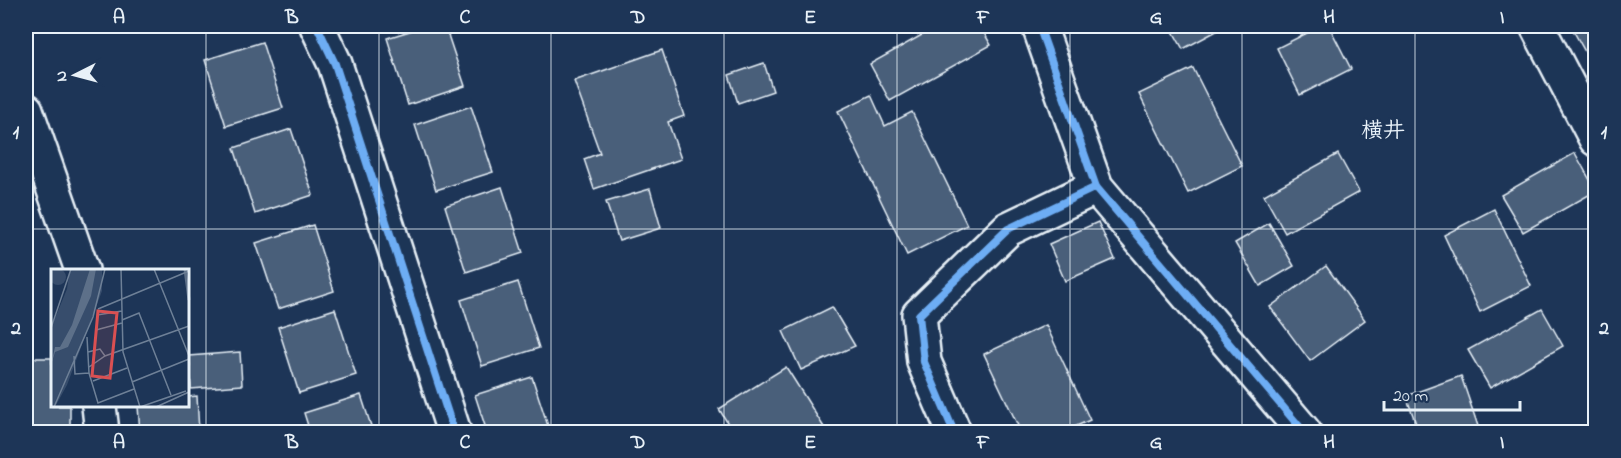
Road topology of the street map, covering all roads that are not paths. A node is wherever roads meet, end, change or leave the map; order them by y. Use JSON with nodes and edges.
{"nodes":[{"id":1,"x":318,"y":26,"type":"edge"},
{"id":2,"x":1039,"y":26,"type":"edge"},
{"id":3,"x":1537,"y":26,"type":"edge"},
{"id":4,"x":26,"y":110,"type":"edge"},
{"id":5,"x":1596,"y":139,"type":"edge"},
{"id":6,"x":1096,"y":187,"type":"junction"},
{"id":7,"x":82,"y":269,"type":"edge"},
{"id":8,"x":99,"y":407,"type":"edge"},
{"id":9,"x":102,"y":432,"type":"edge"},
{"id":10,"x":453,"y":432,"type":"edge"},
{"id":11,"x":954,"y":432,"type":"edge"},
{"id":12,"x":1304,"y":432,"type":"edge"}],
"edges":[{"from":1,"to":10,"type":"street"},
{"from":2,"to":6,"type":"street"},
{"from":3,"to":5,"type":"street"},
{"from":4,"to":7,"type":"street"},
{"from":6,"to":11,"type":"street"},
{"from":6,"to":12,"type":"street"},
{"from":8,"to":9,"type":"street"}]}
